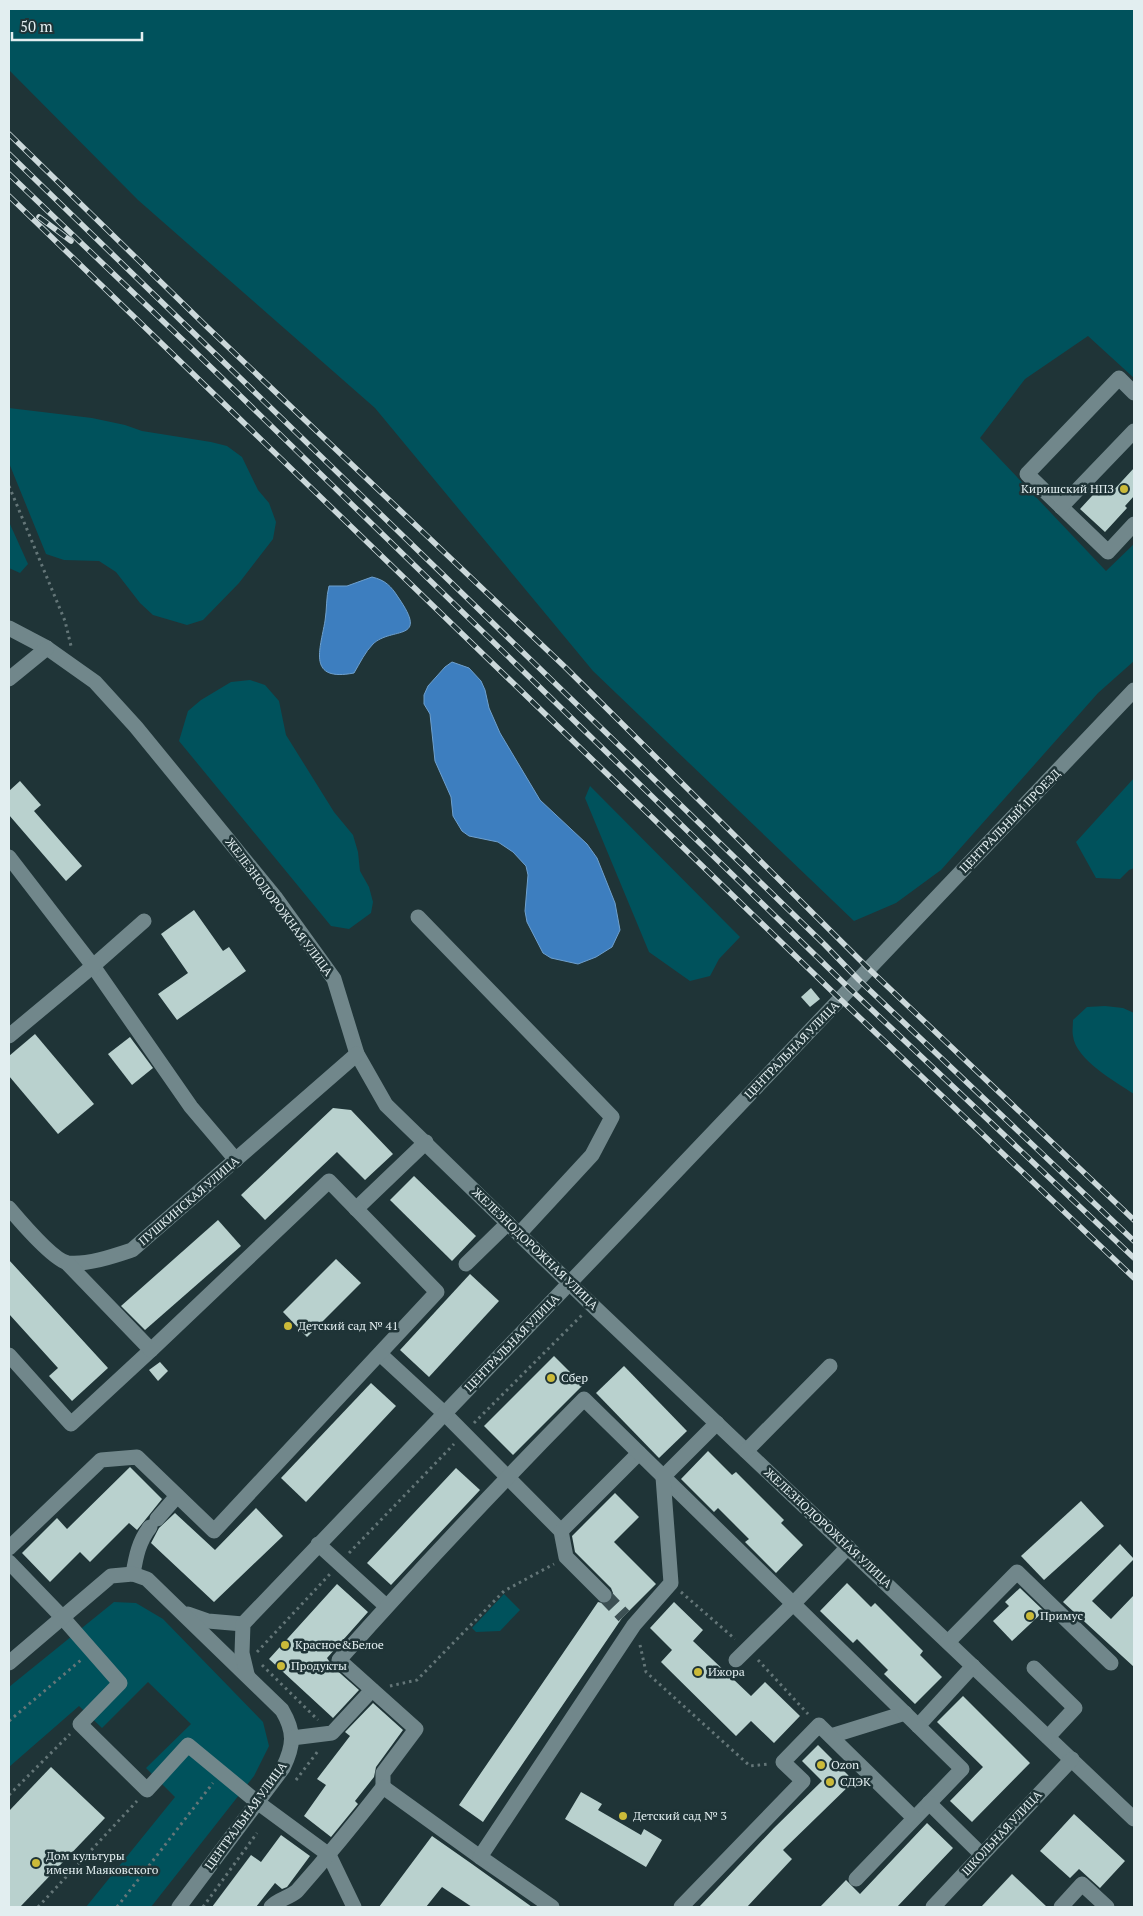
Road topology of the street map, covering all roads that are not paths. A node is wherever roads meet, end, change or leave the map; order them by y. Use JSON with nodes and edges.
{"nodes":[{"id":1,"x":1134,"y":393,"type":"edge"},
{"id":2,"x":1134,"y":431,"type":"edge"},
{"id":3,"x":1061,"y":507,"type":"junction"},
{"id":4,"x":1134,"y":524,"type":"edge"},
{"id":5,"x":9,"y":628,"type":"edge"},
{"id":6,"x":47,"y":648,"type":"junction"},
{"id":7,"x":9,"y":679,"type":"edge"},
{"id":8,"x":1134,"y":690,"type":"edge"},
{"id":9,"x":9,"y":857,"type":"edge"},
{"id":10,"x":418,"y":917,"type":"dead end"},
{"id":11,"x":144,"y":921,"type":"dead end"},
{"id":12,"x":885,"y":952,"type":"joint"},
{"id":13,"x":93,"y":966,"type":"junction"},
{"id":14,"x":9,"y":1036,"type":"edge"},
{"id":15,"x":357,"y":1054,"type":"junction"},
{"id":16,"x":426,"y":1142,"type":"junction"},
{"id":17,"x":236,"y":1160,"type":"junction"},
{"id":18,"x":356,"y":1209,"type":"junction"},
{"id":19,"x":12,"y":1217,"type":"edge"},
{"id":20,"x":508,"y":1223,"type":"junction"},
{"id":21,"x":519,"y":1234,"type":"junction"},
{"id":22,"x":67,"y":1263,"type":"junction"},
{"id":23,"x":466,"y":1264,"type":"dead end"},
{"id":24,"x":570,"y":1283,"type":"junction"},
{"id":25,"x":151,"y":1350,"type":"junction"},
{"id":26,"x":380,"y":1354,"type":"junction"},
{"id":27,"x":9,"y":1355,"type":"edge"},
{"id":28,"x":830,"y":1366,"type":"dead end"},
{"id":29,"x":444,"y":1413,"type":"junction"},
{"id":30,"x":717,"y":1423,"type":"junction"},
{"id":31,"x":746,"y":1451,"type":"junction"},
{"id":32,"x":639,"y":1453,"type":"junction"},
{"id":33,"x":508,"y":1476,"type":"junction"},
{"id":34,"x":663,"y":1476,"type":"junction"},
{"id":35,"x":177,"y":1496,"type":"junction"},
{"id":36,"x":561,"y":1531,"type":"junction"},
{"id":37,"x":318,"y":1544,"type":"junction"},
{"id":38,"x":848,"y":1547,"type":"junction"},
{"id":39,"x":9,"y":1548,"type":"edge"},
{"id":40,"x":9,"y":1562,"type":"edge"},
{"id":41,"x":133,"y":1574,"type":"junction"},
{"id":42,"x":604,"y":1595,"type":"tunnel mouth"},
{"id":43,"x":794,"y":1604,"type":"junction"},
{"id":44,"x":386,"y":1606,"type":"junction"},
{"id":45,"x":184,"y":1613,"type":"junction"},
{"id":46,"x":63,"y":1618,"type":"junction"},
{"id":47,"x":242,"y":1624,"type":"junction"},
{"id":48,"x":948,"y":1642,"type":"junction"},
{"id":49,"x":736,"y":1660,"type":"dead end"},
{"id":50,"x":9,"y":1663,"type":"edge"},
{"id":51,"x":1111,"y":1663,"type":"dead end"},
{"id":52,"x":974,"y":1666,"type":"junction"},
{"id":53,"x":1034,"y":1668,"type":"dead end"},
{"id":54,"x":247,"y":1674,"type":"junction"},
{"id":55,"x":372,"y":1690,"type":"junction"},
{"id":56,"x":906,"y":1713,"type":"junction"},
{"id":57,"x":918,"y":1726,"type":"junction"},
{"id":58,"x":831,"y":1736,"type":"junction"},
{"id":59,"x":1048,"y":1737,"type":"junction"},
{"id":60,"x":292,"y":1738,"type":"junction"},
{"id":61,"x":1072,"y":1759,"type":"junction"},
{"id":62,"x":383,"y":1787,"type":"junction"},
{"id":63,"x":257,"y":1802,"type":"junction"},
{"id":64,"x":929,"y":1803,"type":"junction"},
{"id":65,"x":914,"y":1818,"type":"junction"},
{"id":66,"x":1134,"y":1819,"type":"edge"},
{"id":67,"x":330,"y":1855,"type":"junction"},
{"id":68,"x":982,"y":1855,"type":"junction"},
{"id":69,"x":480,"y":1857,"type":"junction"},
{"id":70,"x":856,"y":1879,"type":"dead end"},
{"id":71,"x":179,"y":1907,"type":"edge"},
{"id":72,"x":272,"y":1907,"type":"edge"},
{"id":73,"x":354,"y":1907,"type":"edge"},
{"id":74,"x":552,"y":1907,"type":"edge"},
{"id":75,"x":682,"y":1907,"type":"edge"},
{"id":76,"x":933,"y":1907,"type":"edge"},
{"id":77,"x":1061,"y":1907,"type":"edge"},
{"id":78,"x":1107,"y":1907,"type":"edge"}],
"edges":[{"from":1,"to":3,"type":"street"},
{"from":2,"to":3,"type":"street"},
{"from":3,"to":4,"type":"street"},
{"from":5,"to":6,"type":"street","name":"ЖЕЛЕЗНОДОРОЖНАЯ УЛИЦА"},
{"from":6,"to":7,"type":"street"},
{"from":6,"to":15,"type":"street","name":"ЖЕЛЕЗНОДОРОЖНАЯ УЛИЦА"},
{"from":8,"to":12,"type":"street","name":"ЦЕНТРАЛЬНЫЙ ПРОЕЗД"},
{"from":9,"to":13,"type":"street"},
{"from":10,"to":21,"type":"street"},
{"from":11,"to":13,"type":"street"},
{"from":12,"to":24,"type":"street","name":"ЦЕНТРАЛЬНАЯ УЛИЦА"},
{"from":13,"to":14,"type":"street"},
{"from":13,"to":17,"type":"street"},
{"from":15,"to":16,"type":"street","name":"ЖЕЛЕЗНОДОРОЖНАЯ УЛИЦА"},
{"from":15,"to":17,"type":"street","name":"ПУШКИНСКАЯ УЛИЦА"},
{"from":16,"to":18,"type":"street"},
{"from":16,"to":20,"type":"street","name":"ЖЕЛЕЗНОДОРОЖНАЯ УЛИЦА"},
{"from":17,"to":22,"type":"street","name":"ПУШКИНСКАЯ УЛИЦА"},
{"from":18,"to":25,"type":"street"},
{"from":18,"to":26,"type":"street"},
{"from":19,"to":22,"type":"street"},
{"from":20,"to":21,"type":"street","name":"ЖЕЛЕЗНОДОРОЖНАЯ УЛИЦА"},
{"from":20,"to":23,"type":"street"},
{"from":21,"to":24,"type":"street","name":"ЖЕЛЕЗНОДОРОЖНАЯ УЛИЦА"},
{"from":22,"to":25,"type":"street"},
{"from":24,"to":29,"type":"street","name":"ЦЕНТРАЛЬНАЯ УЛИЦА"},
{"from":24,"to":30,"type":"street","name":"ЖЕЛЕЗНОДОРОЖНАЯ УЛИЦА"},
{"from":25,"to":27,"type":"street"},
{"from":26,"to":29,"type":"street"},
{"from":26,"to":35,"type":"street"},
{"from":28,"to":31,"type":"street"},
{"from":29,"to":33,"type":"street"},
{"from":29,"to":37,"type":"street","name":"ЦЕНТРАЛЬНАЯ УЛИЦА"},
{"from":30,"to":31,"type":"street","name":"ЖЕЛЕЗНОДОРОЖНАЯ УЛИЦА"},
{"from":30,"to":34,"type":"street"},
{"from":31,"to":38,"type":"street","name":"ЖЕЛЕЗНОДОРОЖНАЯ УЛИЦА"},
{"from":32,"to":33,"type":"street"},
{"from":32,"to":34,"type":"street"},
{"from":32,"to":36,"type":"street"},
{"from":33,"to":36,"type":"street"},
{"from":33,"to":44,"type":"street"},
{"from":34,"to":43,"type":"street"},
{"from":34,"to":69,"type":"street"},
{"from":35,"to":39,"type":"street"},
{"from":35,"to":41,"type":"street"},
{"from":36,"to":42,"type":"street"},
{"from":37,"to":44,"type":"street"},
{"from":37,"to":47,"type":"street","name":"ЦЕНТРАЛЬНАЯ УЛИЦА"},
{"from":38,"to":43,"type":"street"},
{"from":38,"to":48,"type":"street","name":"ЖЕЛЕЗНОДОРОЖНАЯ УЛИЦА"},
{"from":40,"to":46,"type":"street"},
{"from":41,"to":45,"type":"street"},
{"from":41,"to":46,"type":"street"},
{"from":43,"to":49,"type":"street"},
{"from":43,"to":56,"type":"street"},
{"from":44,"to":55,"type":"street"},
{"from":45,"to":47,"type":"street"},
{"from":45,"to":54,"type":"street"},
{"from":46,"to":50,"type":"street"},
{"from":46,"to":63,"type":"street"},
{"from":47,"to":54,"type":"street"},
{"from":48,"to":51,"type":"street"},
{"from":48,"to":52,"type":"street","name":"ЖЕЛЕЗНОДОРОЖНАЯ УЛИЦА"},
{"from":52,"to":57,"type":"street"},
{"from":52,"to":59,"type":"street","name":"ЖЕЛЕЗНОДОРОЖНАЯ УЛИЦА"},
{"from":53,"to":59,"type":"street"},
{"from":54,"to":60,"type":"street"},
{"from":55,"to":60,"type":"street"},
{"from":55,"to":62,"type":"street"},
{"from":56,"to":57,"type":"street"},
{"from":56,"to":58,"type":"street"},
{"from":57,"to":64,"type":"street"},
{"from":58,"to":65,"type":"street"},
{"from":58,"to":75,"type":"street"},
{"from":59,"to":61,"type":"street","name":"ЖЕЛЕЗНОДОРОЖНАЯ УЛИЦА"},
{"from":60,"to":63,"type":"street","name":"ЦЕНТРАЛЬНАЯ УЛИЦА"},
{"from":61,"to":66,"type":"street","name":"ЖЕЛЕЗНОДОРОЖНАЯ УЛИЦА"},
{"from":61,"to":68,"type":"street","name":"ШКОЛЬНАЯ УЛИЦА"},
{"from":62,"to":67,"type":"street"},
{"from":62,"to":69,"type":"street"},
{"from":63,"to":67,"type":"street"},
{"from":63,"to":71,"type":"street","name":"ЦЕНТРАЛЬНАЯ УЛИЦА"},
{"from":64,"to":65,"type":"street"},
{"from":64,"to":68,"type":"street"},
{"from":65,"to":70,"type":"street"},
{"from":67,"to":72,"type":"street"},
{"from":67,"to":73,"type":"street"},
{"from":68,"to":76,"type":"street","name":"ШКОЛЬНАЯ УЛИЦА"},
{"from":69,"to":74,"type":"street"},
{"from":77,"to":78,"type":"street"}]}
